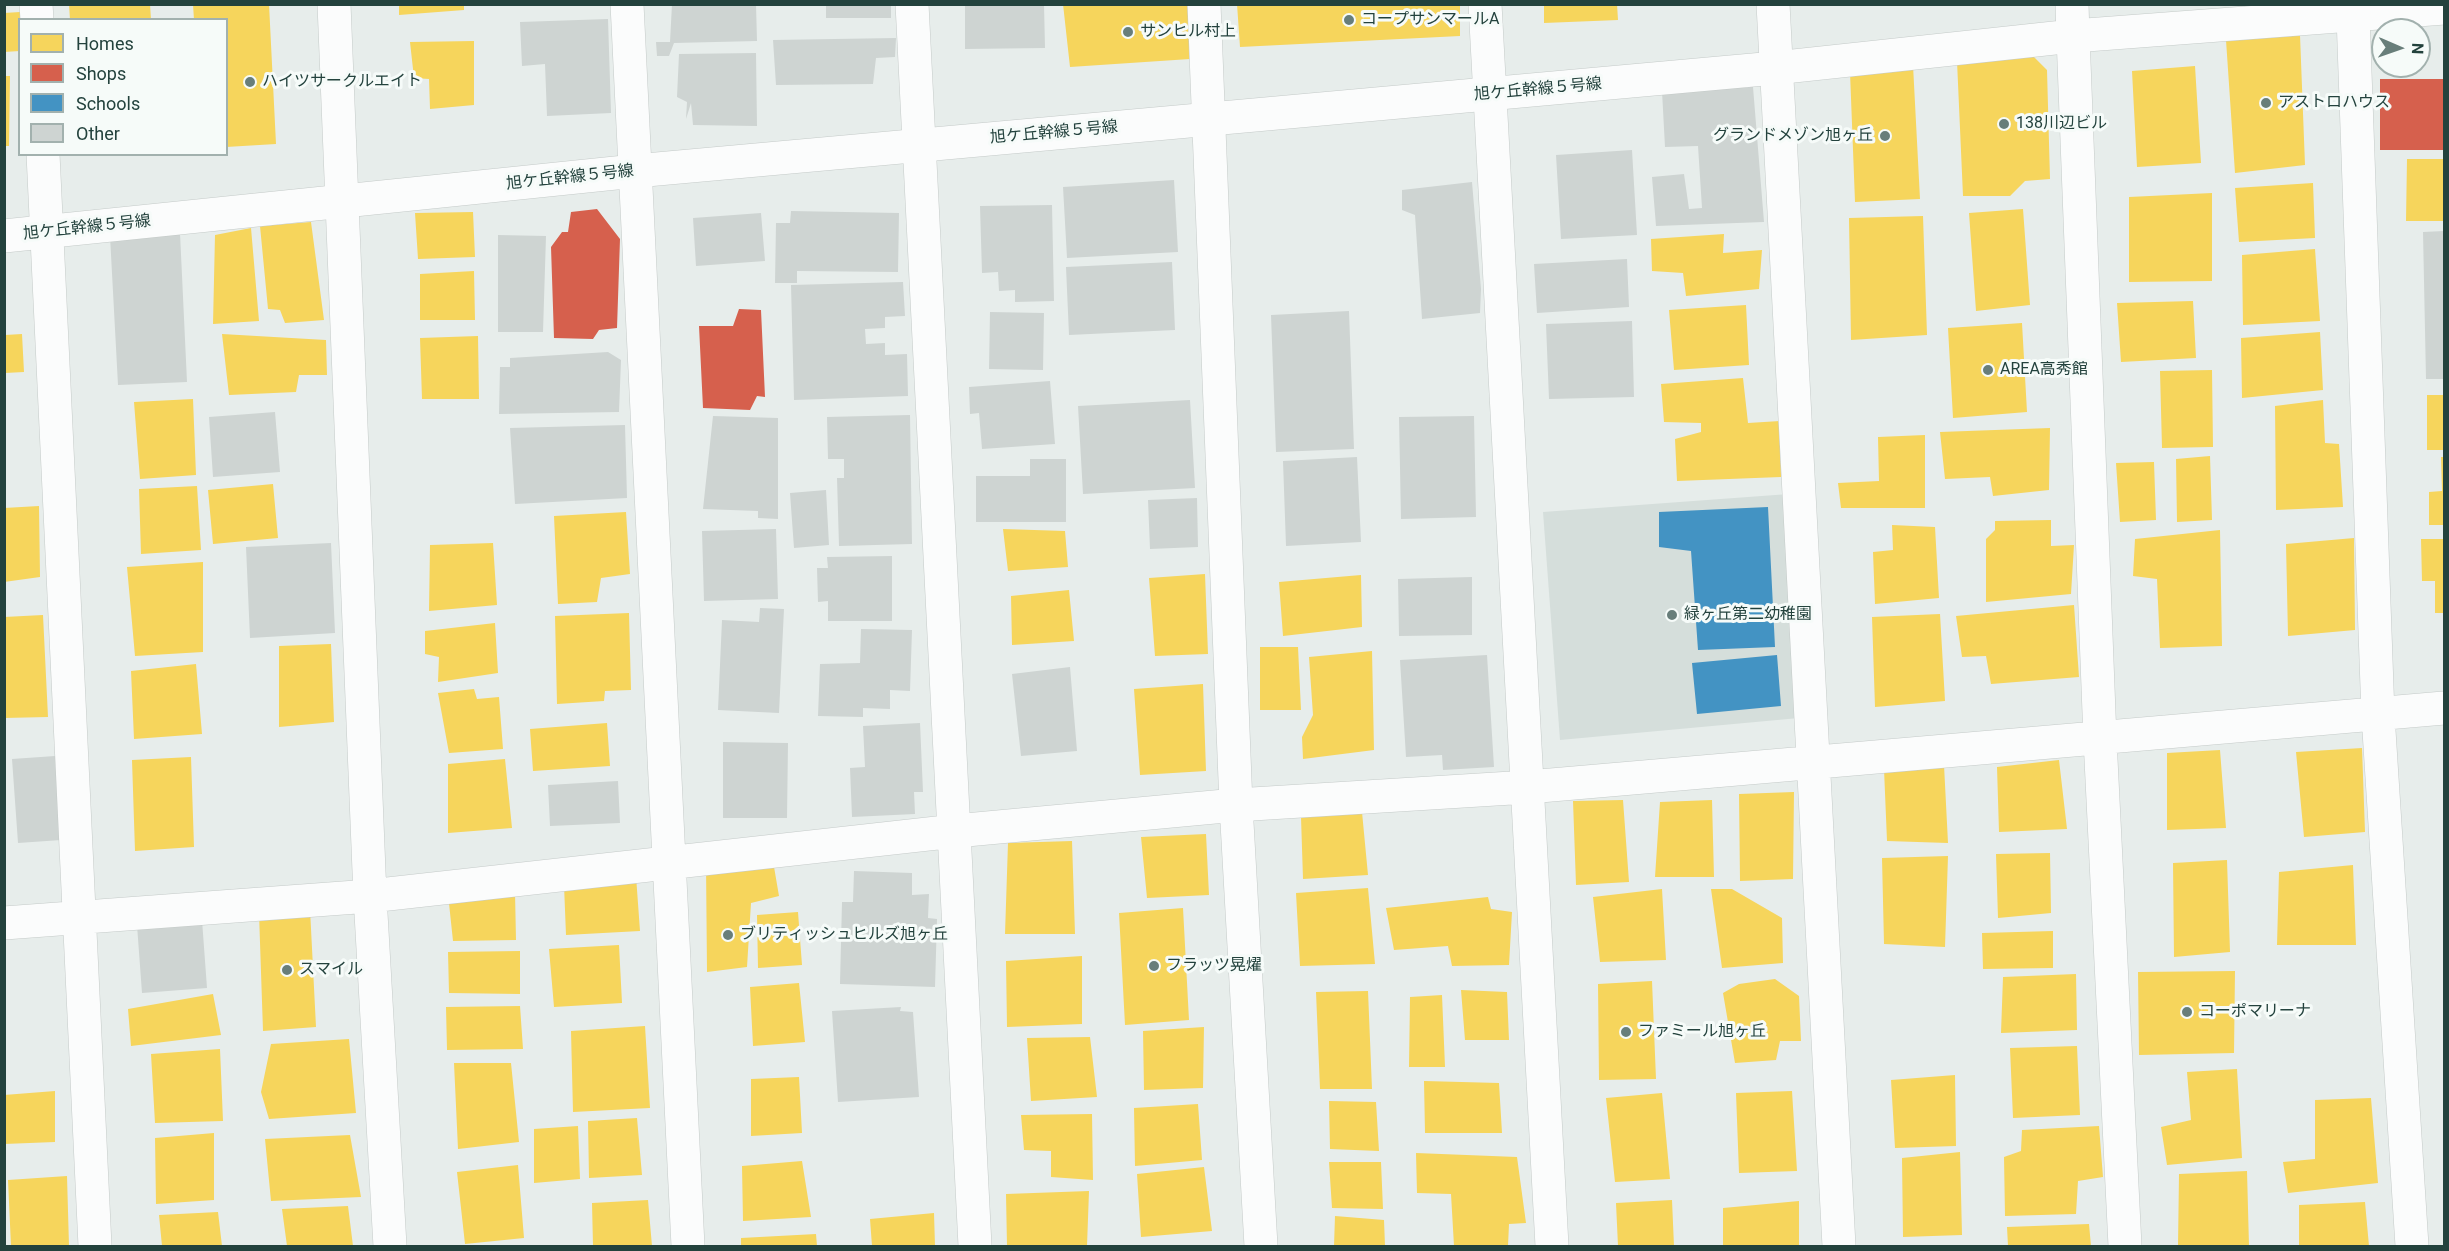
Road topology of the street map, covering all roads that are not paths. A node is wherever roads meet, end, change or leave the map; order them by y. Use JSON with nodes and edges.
{"nodes":[{"id":1,"x":334,"y":4,"type":"edge"},
{"id":2,"x":627,"y":4,"type":"edge"},
{"id":3,"x":912,"y":4,"type":"edge"},
{"id":4,"x":1204,"y":4,"type":"edge"},
{"id":5,"x":1485,"y":4,"type":"edge"},
{"id":6,"x":1773,"y":4,"type":"edge"},
{"id":7,"x":2445,"y":8,"type":"edge"},
{"id":8,"x":2372,"y":11,"type":"edge"},
{"id":9,"x":2073,"y":20,"type":"edge"},
{"id":10,"x":1775,"y":68,"type":"junction"},
{"id":11,"x":1489,"y":94,"type":"junction"},
{"id":12,"x":1209,"y":119,"type":"junction"},
{"id":13,"x":918,"y":145,"type":"junction"},
{"id":14,"x":43,"y":156,"type":"edge"},
{"id":15,"x":634,"y":171,"type":"junction"},
{"id":16,"x":341,"y":201,"type":"junction"},
{"id":17,"x":46,"y":232,"type":"junction"},
{"id":18,"x":4,"y":236,"type":"edge"},
{"id":19,"x":2445,"y":708,"type":"edge"},
{"id":20,"x":2378,"y":715,"type":"junction"},
{"id":21,"x":2100,"y":738,"type":"junction"},
{"id":22,"x":1814,"y":762,"type":"junction"},
{"id":23,"x":1528,"y":787,"type":"junction"},
{"id":24,"x":1236,"y":806,"type":"junction"},
{"id":25,"x":955,"y":831,"type":"junction"},
{"id":26,"x":669,"y":863,"type":"junction"},
{"id":27,"x":370,"y":896,"type":"junction"},
{"id":28,"x":80,"y":917,"type":"junction"},
{"id":29,"x":4,"y":923,"type":"edge"},
{"id":30,"x":95,"y":1246,"type":"edge"},
{"id":31,"x":390,"y":1246,"type":"edge"},
{"id":32,"x":688,"y":1246,"type":"edge"},
{"id":33,"x":975,"y":1246,"type":"edge"},
{"id":34,"x":1261,"y":1246,"type":"edge"},
{"id":35,"x":1552,"y":1246,"type":"edge"},
{"id":36,"x":1839,"y":1246,"type":"edge"},
{"id":37,"x":2125,"y":1246,"type":"edge"},
{"id":38,"x":2412,"y":1246,"type":"edge"}],
"edges":[{"from":1,"to":16,"type":"street"},
{"from":2,"to":15,"type":"street"},
{"from":3,"to":13,"type":"street"},
{"from":4,"to":12,"type":"street"},
{"from":5,"to":11,"type":"street"},
{"from":6,"to":10,"type":"street"},
{"from":7,"to":8,"type":"street","name":"旭ケ丘幹線５号線"},
{"from":8,"to":9,"type":"street","name":"旭ケ丘幹線５号線"},
{"from":8,"to":20,"type":"street"},
{"from":9,"to":10,"type":"street","name":"旭ケ丘幹線５号線"},
{"from":9,"to":21,"type":"street"},
{"from":10,"to":11,"type":"street","name":"旭ケ丘幹線５号線"},
{"from":10,"to":22,"type":"street"},
{"from":11,"to":12,"type":"street","name":"旭ケ丘幹線５号線"},
{"from":11,"to":23,"type":"street"},
{"from":12,"to":13,"type":"street","name":"旭ケ丘幹線５号線"},
{"from":12,"to":24,"type":"street"},
{"from":13,"to":15,"type":"street","name":"旭ケ丘幹線５号線"},
{"from":13,"to":25,"type":"street"},
{"from":14,"to":17,"type":"street"},
{"from":15,"to":16,"type":"street","name":"旭ケ丘幹線５号線"},
{"from":15,"to":26,"type":"street"},
{"from":16,"to":17,"type":"street","name":"旭ケ丘幹線５号線"},
{"from":16,"to":27,"type":"street"},
{"from":17,"to":18,"type":"street","name":"旭ケ丘幹線５号線"},
{"from":17,"to":28,"type":"street"},
{"from":19,"to":20,"type":"street"},
{"from":20,"to":21,"type":"street"},
{"from":20,"to":38,"type":"street"},
{"from":21,"to":22,"type":"street"},
{"from":21,"to":37,"type":"street"},
{"from":22,"to":23,"type":"street"},
{"from":22,"to":36,"type":"street"},
{"from":23,"to":24,"type":"street"},
{"from":23,"to":35,"type":"street"},
{"from":24,"to":25,"type":"street"},
{"from":24,"to":34,"type":"street"},
{"from":25,"to":26,"type":"street"},
{"from":25,"to":33,"type":"street"},
{"from":26,"to":27,"type":"street"},
{"from":26,"to":32,"type":"street"},
{"from":27,"to":28,"type":"street"},
{"from":27,"to":31,"type":"street"},
{"from":28,"to":29,"type":"street"},
{"from":28,"to":30,"type":"street"}]}
